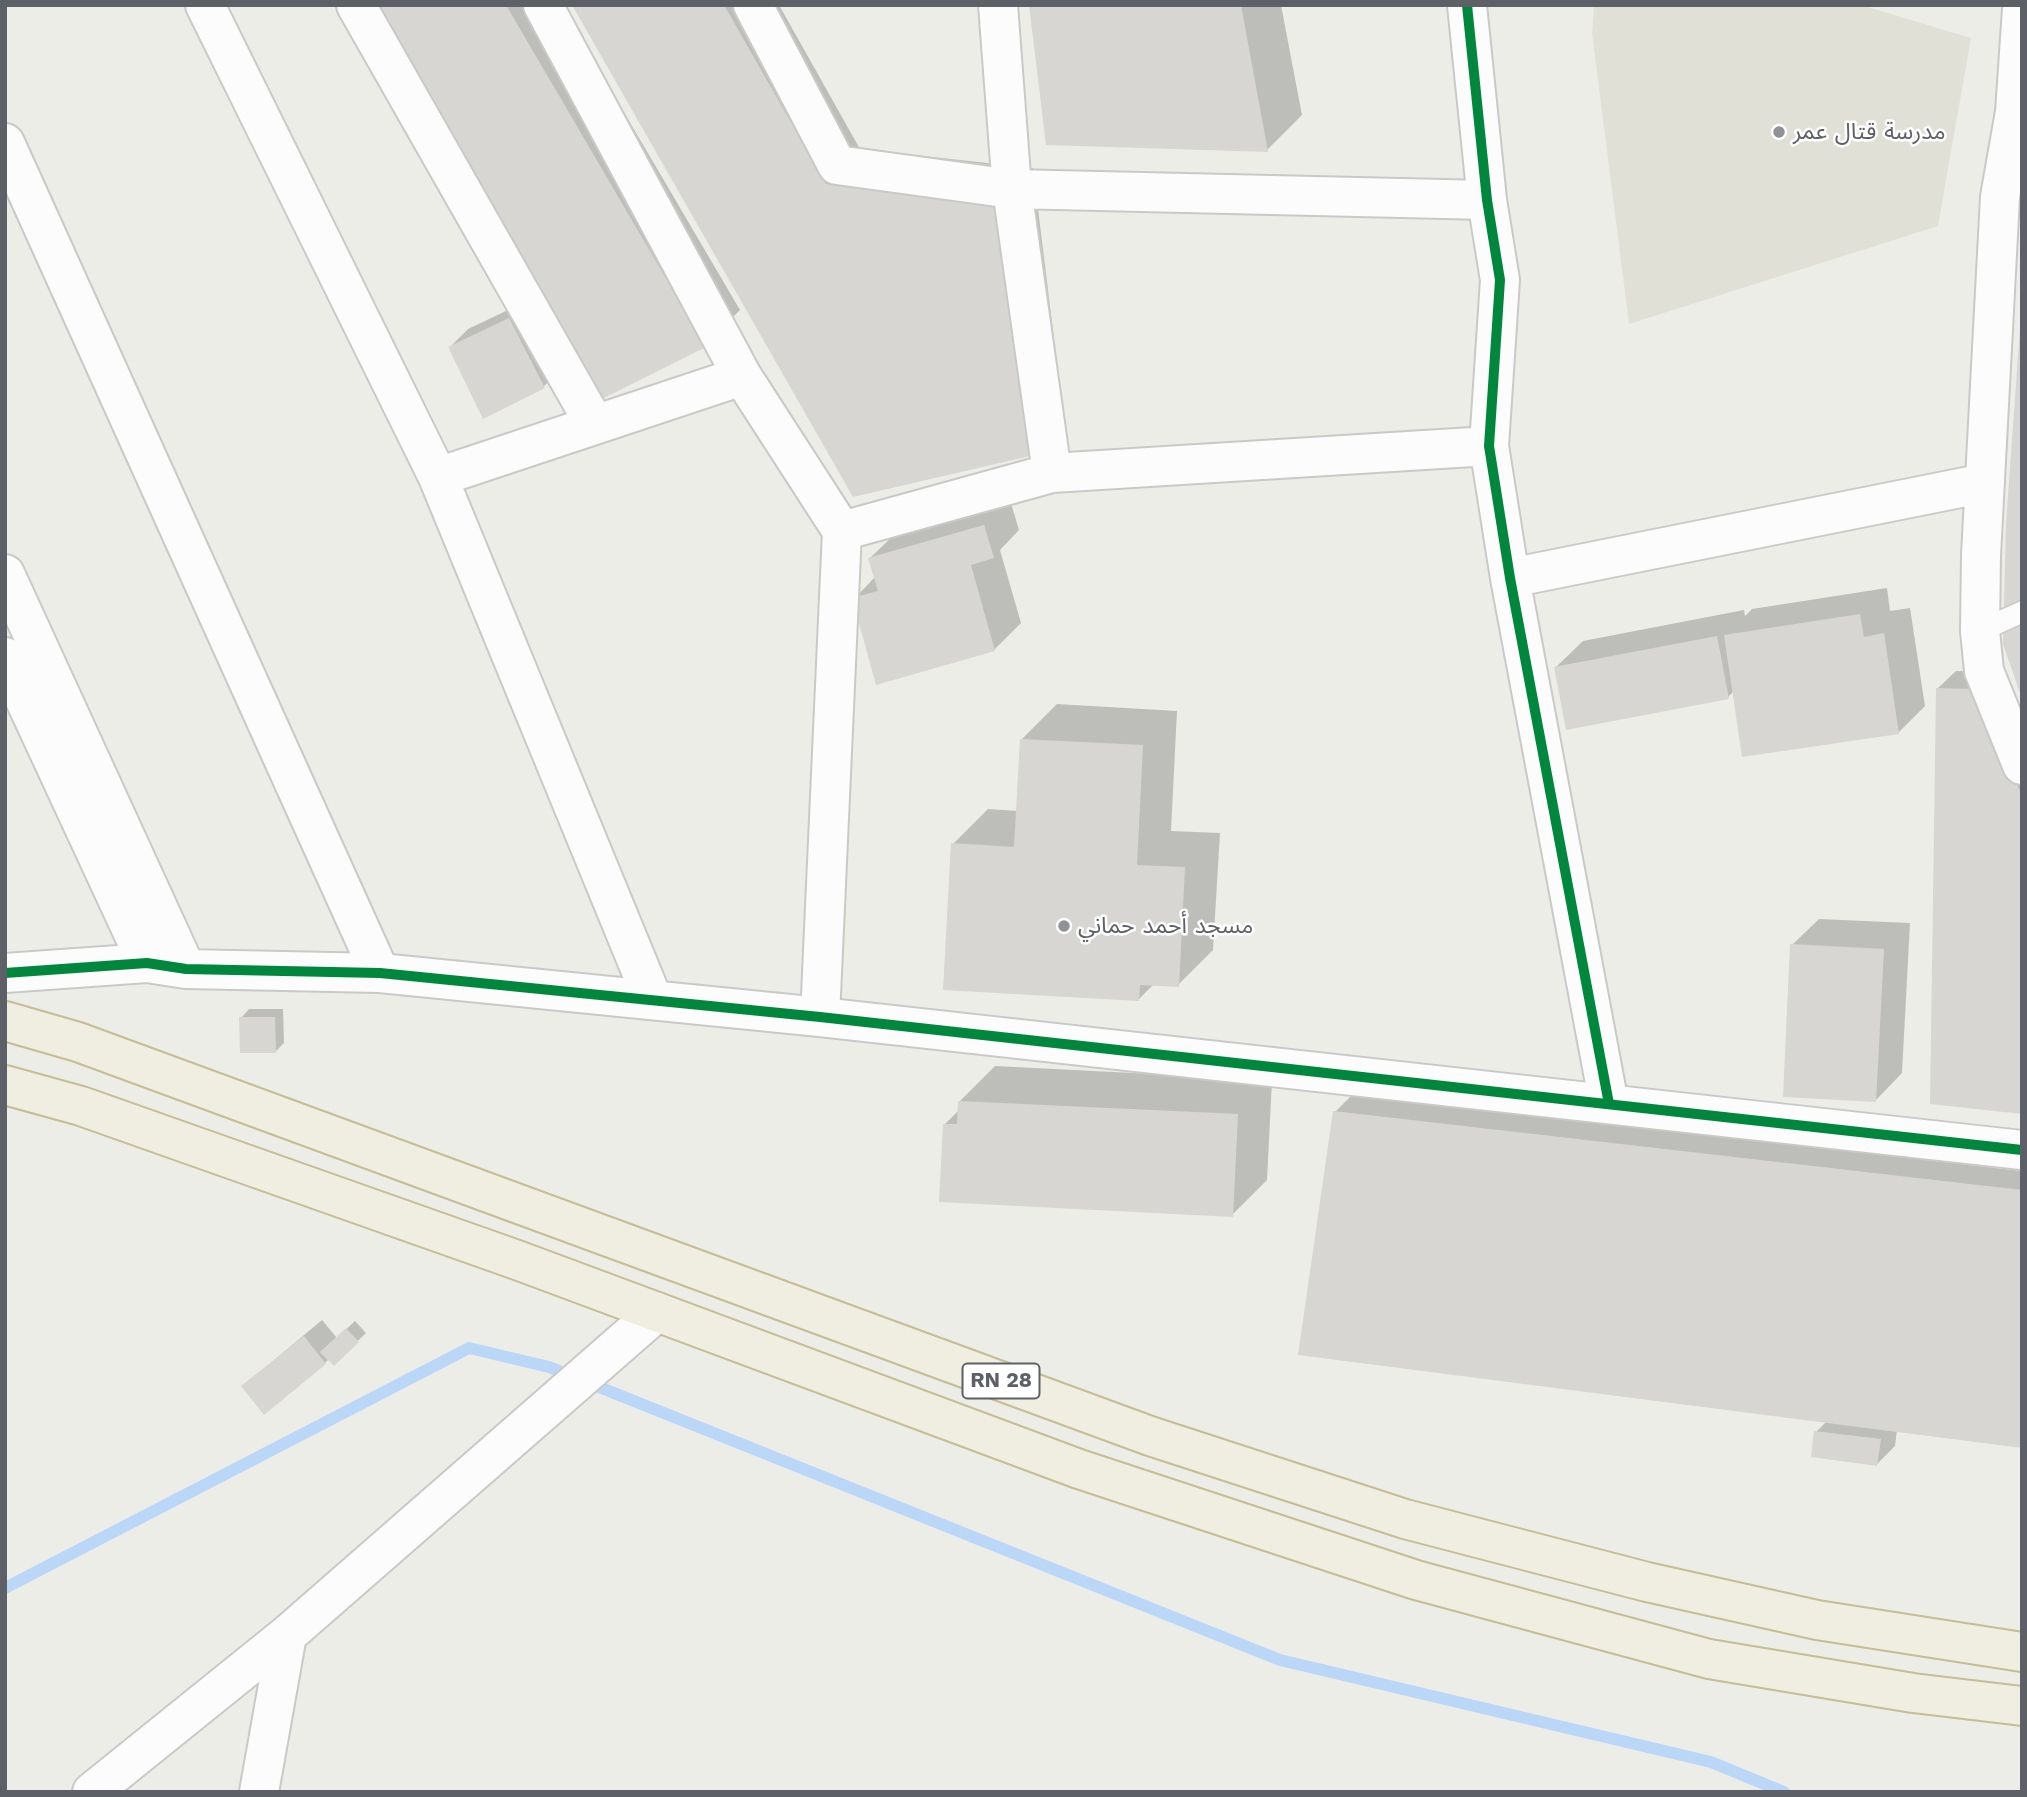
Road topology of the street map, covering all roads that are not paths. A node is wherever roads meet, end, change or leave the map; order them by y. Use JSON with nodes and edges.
{"nodes":[{"id":1,"x":205,"y":5,"type":"edge"},
{"id":2,"x":356,"y":5,"type":"edge"},
{"id":3,"x":543,"y":5,"type":"edge"},
{"id":4,"x":753,"y":5,"type":"edge"},
{"id":5,"x":998,"y":5,"type":"edge"},
{"id":6,"x":1467,"y":5,"type":"edge"},
{"id":7,"x":2022,"y":9,"type":"edge"},
{"id":8,"x":9,"y":160,"type":"edge"},
{"id":9,"x":1012,"y":189,"type":"junction"},
{"id":10,"x":1487,"y":200,"type":"junction"},
{"id":11,"x":742,"y":376,"type":"junction"},
{"id":12,"x":594,"y":423,"type":"junction"},
{"id":13,"x":1489,"y":446,"type":"junction"},
{"id":14,"x":1052,"y":473,"type":"junction"},
{"id":15,"x":438,"y":477,"type":"junction"},
{"id":16,"x":1985,"y":483,"type":"junction"},
{"id":17,"x":842,"y":531,"type":"junction"},
{"id":18,"x":5,"y":574,"type":"edge"},
{"id":19,"x":1510,"y":578,"type":"junction"},
{"id":20,"x":2022,"y":612,"type":"edge"},
{"id":21,"x":1980,"y":631,"type":"junction"},
{"id":22,"x":5,"y":657,"type":"edge"},
{"id":23,"x":2022,"y":765,"type":"edge"},
{"id":24,"x":147,"y":963,"type":"junction"},
{"id":25,"x":186,"y":969,"type":"junction"},
{"id":26,"x":5,"y":973,"type":"edge"},
{"id":27,"x":380,"y":974,"type":"junction"},
{"id":28,"x":653,"y":1000,"type":"junction"},
{"id":29,"x":820,"y":1017,"type":"junction"},
{"id":30,"x":5,"y":1021,"type":"edge"},
{"id":31,"x":5,"y":1085,"type":"edge"},
{"id":32,"x":1609,"y":1104,"type":"junction"},
{"id":33,"x":2022,"y":1150,"type":"edge"},
{"id":34,"x":657,"y":1312,"type":"junction"},
{"id":35,"x":287,"y":1635,"type":"junction"},
{"id":36,"x":2022,"y":1652,"type":"edge"},
{"id":37,"x":2022,"y":1706,"type":"edge"},
{"id":38,"x":92,"y":1792,"type":"edge"},
{"id":39,"x":259,"y":1792,"type":"edge"}],
"edges":[{"from":1,"to":15,"type":"street"},
{"from":2,"to":12,"type":"street"},
{"from":3,"to":11,"type":"street"},
{"from":4,"to":9,"type":"street"},
{"from":5,"to":9,"type":"street"},
{"from":6,"to":10,"type":"street"},
{"from":7,"to":16,"type":"street"},
{"from":8,"to":27,"type":"street"},
{"from":9,"to":10,"type":"street"},
{"from":9,"to":14,"type":"street"},
{"from":10,"to":13,"type":"street"},
{"from":11,"to":12,"type":"street"},
{"from":11,"to":17,"type":"street"},
{"from":12,"to":15,"type":"street"},
{"from":13,"to":14,"type":"street"},
{"from":13,"to":19,"type":"street"},
{"from":14,"to":17,"type":"street"},
{"from":15,"to":28,"type":"street"},
{"from":16,"to":19,"type":"street"},
{"from":16,"to":21,"type":"street"},
{"from":17,"to":29,"type":"street"},
{"from":18,"to":25,"type":"street"},
{"from":19,"to":32,"type":"street"},
{"from":20,"to":21,"type":"lane"},
{"from":21,"to":23,"type":"street"},
{"from":22,"to":24,"type":"street"},
{"from":24,"to":25,"type":"street"},
{"from":24,"to":26,"type":"street"},
{"from":25,"to":27,"type":"street"},
{"from":27,"to":28,"type":"street"},
{"from":28,"to":29,"type":"street"},
{"from":29,"to":32,"type":"street"},
{"from":30,"to":36,"type":"highway","number":"RN 28"},
{"from":31,"to":34,"type":"highway","number":"RN 28"},
{"from":32,"to":33,"type":"street"},
{"from":34,"to":35,"type":"street"},
{"from":34,"to":37,"type":"highway","number":"RN 28"},
{"from":35,"to":38,"type":"street"},
{"from":35,"to":39,"type":"street"}]}
